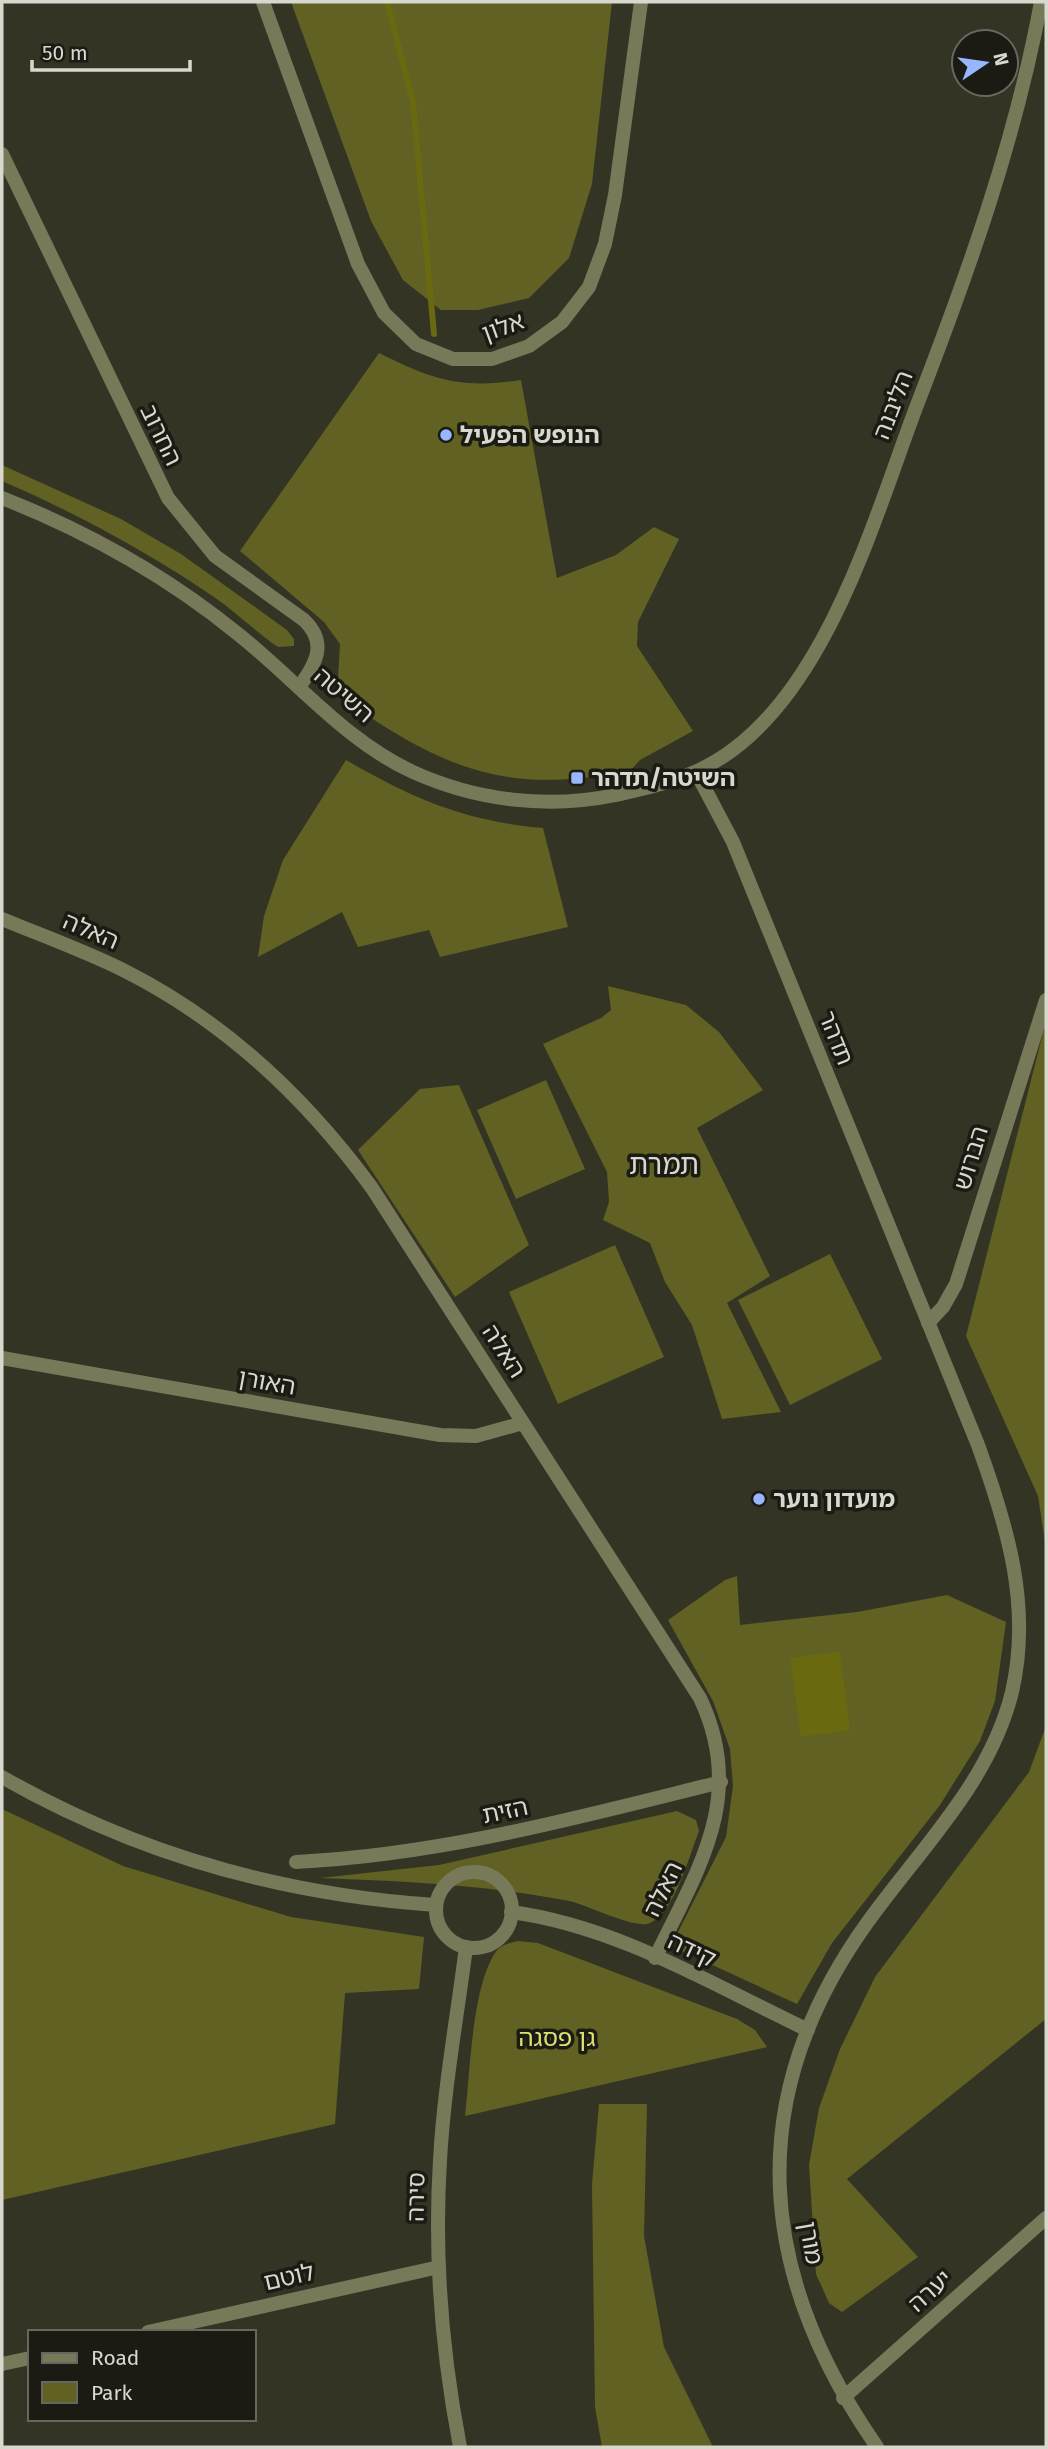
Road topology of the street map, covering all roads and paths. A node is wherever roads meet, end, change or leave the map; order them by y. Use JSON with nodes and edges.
{"nodes":[{"id":1,"x":263,"y":2,"type":"edge"},
{"id":2,"x":640,"y":2,"type":"edge"},
{"id":3,"x":1041,"y":2,"type":"edge"},
{"id":4,"x":2,"y":154,"type":"edge"},
{"id":5,"x":2,"y":498,"type":"edge"},
{"id":6,"x":299,"y":687,"type":"junction"},
{"id":7,"x":696,"y":772,"type":"junction"},
{"id":8,"x":2,"y":919,"type":"edge"},
{"id":9,"x":1046,"y":1000,"type":"edge"},
{"id":10,"x":928,"y":1323,"type":"junction"},
{"id":11,"x":2,"y":1358,"type":"edge"},
{"id":12,"x":523,"y":1423,"type":"junction"},
{"id":13,"x":2,"y":1777,"type":"edge"},
{"id":14,"x":720,"y":1782,"type":"junction"},
{"id":15,"x":296,"y":1862,"type":"dead end"},
{"id":16,"x":436,"y":1905,"type":"junction"},
{"id":17,"x":511,"y":1912,"type":"junction"},
{"id":18,"x":466,"y":1947,"type":"junction"},
{"id":19,"x":655,"y":1958,"type":"junction"},
{"id":20,"x":808,"y":2030,"type":"junction"},
{"id":21,"x":1046,"y":2218,"type":"edge"},
{"id":22,"x":439,"y":2267,"type":"junction"},
{"id":23,"x":157,"y":2330,"type":"edge"},
{"id":24,"x":28,"y":2358,"type":"edge"},
{"id":25,"x":2,"y":2364,"type":"edge"},
{"id":26,"x":843,"y":2398,"type":"junction"},
{"id":27,"x":460,"y":2447,"type":"edge"},
{"id":28,"x":877,"y":2447,"type":"edge"}],
"edges":[{"from":1,"to":2,"type":"street","name":"אלון"},
{"from":3,"to":7,"type":"street","name":"הליבנה"},
{"from":4,"to":6,"type":"street","name":"החרוב"},
{"from":5,"to":6,"type":"street","name":"השיטה"},
{"from":6,"to":7,"type":"street","name":"השיטה"},
{"from":7,"to":10,"type":"street","name":"תדהר"},
{"from":8,"to":12,"type":"street","name":"האלה"},
{"from":9,"to":10,"type":"street","name":"הברוש"},
{"from":10,"to":20,"type":"street","name":"תדהר"},
{"from":11,"to":12,"type":"street","name":"האורן"},
{"from":12,"to":14,"type":"street","name":"האלה"},
{"from":13,"to":16,"type":"street"},
{"from":14,"to":15,"type":"street","name":"הזית"},
{"from":14,"to":19,"type":"street","name":"האלה"},
{"from":16,"to":17,"type":"street"},
{"from":16,"to":18,"type":"street"},
{"from":17,"to":18,"type":"street"},
{"from":17,"to":19,"type":"street","name":"קידה"},
{"from":18,"to":22,"type":"street","name":"סירה"},
{"from":19,"to":20,"type":"street","name":"קידה"},
{"from":20,"to":26,"type":"street","name":"מורן"},
{"from":21,"to":26,"type":"street","name":"יערה"},
{"from":22,"to":23,"type":"street","name":"לוטם"},
{"from":22,"to":27,"type":"street","name":"סירה"},
{"from":24,"to":25,"type":"street"},
{"from":26,"to":28,"type":"street","name":"מורן"}]}
